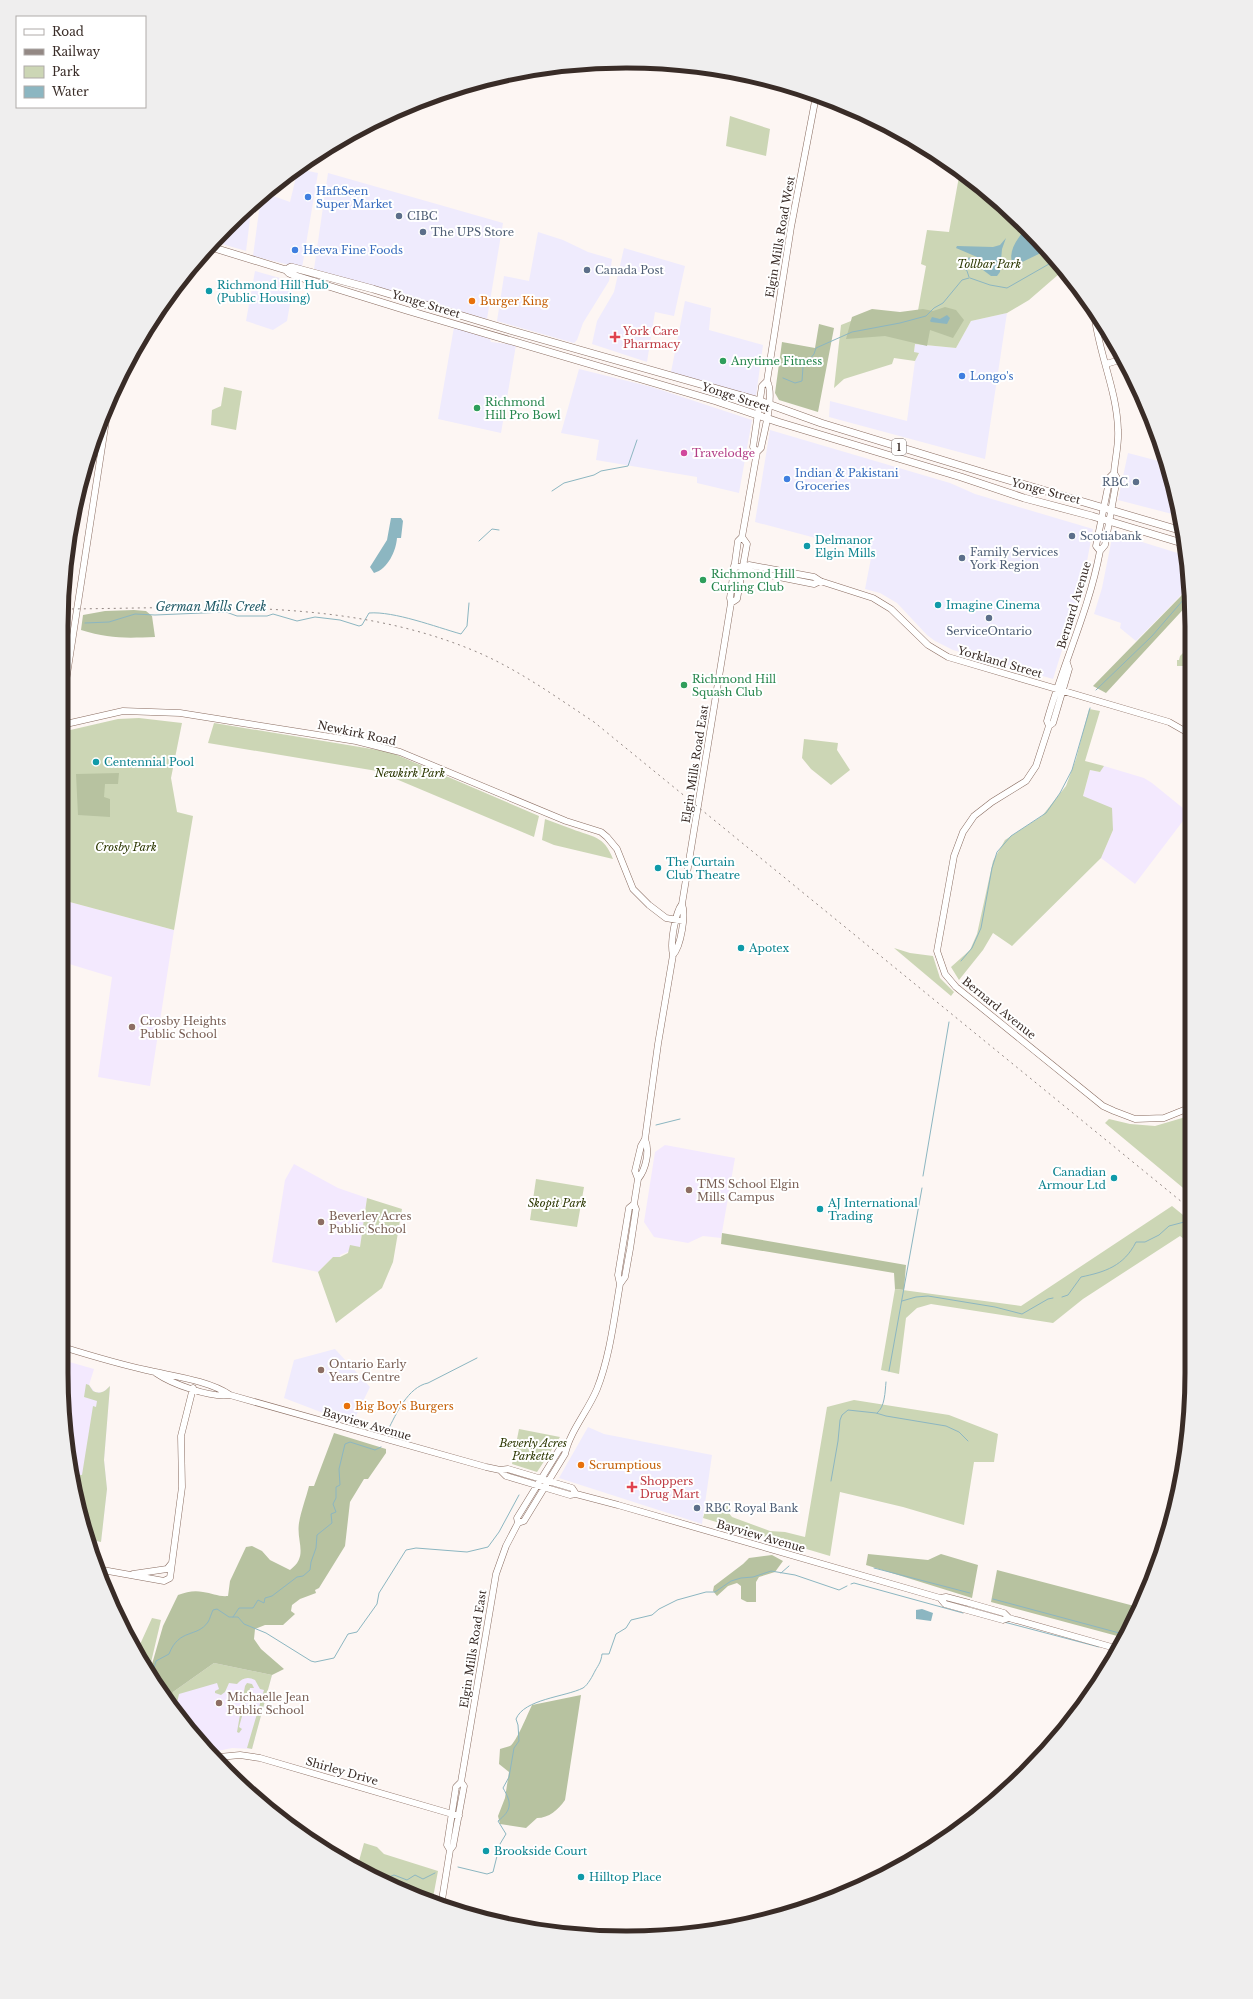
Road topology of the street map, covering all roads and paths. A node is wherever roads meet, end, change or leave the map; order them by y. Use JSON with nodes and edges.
{"nodes":[{"id":1,"x":815,"y":101,"type":"edge"},
{"id":2,"x":216,"y":249,"type":"edge"},
{"id":3,"x":286,"y":270,"type":"junction"},
{"id":4,"x":1095,"y":323,"type":"edge"},
{"id":5,"x":1117,"y":361,"type":"edge"},
{"id":6,"x":1106,"y":364,"type":"junction"},
{"id":7,"x":767,"y":381,"type":"junction"},
{"id":8,"x":760,"y":402,"type":"junction"},
{"id":9,"x":769,"y":405,"type":"junction"},
{"id":10,"x":758,"y":414,"type":"junction"},
{"id":11,"x":766,"y":418,"type":"junction"},
{"id":12,"x":105,"y":430,"type":"edge"},
{"id":13,"x":757,"y":452,"type":"junction"},
{"id":14,"x":1114,"y":473,"type":"junction"},
{"id":15,"x":1104,"y":508,"type":"junction"},
{"id":16,"x":1112,"y":510,"type":"junction"},
{"id":17,"x":1102,"y":518,"type":"junction"},
{"id":18,"x":1110,"y":521,"type":"junction"},
{"id":19,"x":1176,"y":529,"type":"edge"},
{"id":20,"x":742,"y":537,"type":"junction"},
{"id":21,"x":1178,"y":542,"type":"edge"},
{"id":22,"x":1100,"y":552,"type":"junction"},
{"id":23,"x":734,"y":566,"type":"junction"},
{"id":24,"x":743,"y":567,"type":"junction"},
{"id":25,"x":731,"y":603,"type":"junction"},
{"id":26,"x":68,"y":668,"type":"edge"},
{"id":27,"x":1060,"y":690,"type":"junction"},
{"id":28,"x":68,"y":724,"type":"edge"},
{"id":29,"x":1185,"y":731,"type":"edge"},
{"id":30,"x":680,"y":920,"type":"junction"},
{"id":31,"x":1185,"y":1110,"type":"edge"},
{"id":32,"x":68,"y":1349,"type":"edge"},
{"id":33,"x":155,"y":1372,"type":"junction"},
{"id":34,"x":193,"y":1388,"type":"junction"},
{"id":35,"x":230,"y":1395,"type":"junction"},
{"id":36,"x":568,"y":1443,"type":"junction"},
{"id":37,"x":500,"y":1470,"type":"junction"},
{"id":38,"x":541,"y":1479,"type":"junction"},
{"id":39,"x":549,"y":1481,"type":"junction"},
{"id":40,"x":537,"y":1485,"type":"junction"},
{"id":41,"x":545,"y":1487,"type":"junction"},
{"id":42,"x":576,"y":1494,"type":"junction"},
{"id":43,"x":518,"y":1523,"type":"junction"},
{"id":44,"x":172,"y":1563,"type":"junction"},
{"id":45,"x":105,"y":1570,"type":"edge"},
{"id":46,"x":164,"y":1570,"type":"junction"},
{"id":47,"x":132,"y":1574,"type":"junction"},
{"id":48,"x":170,"y":1576,"type":"junction"},
{"id":49,"x":1113,"y":1647,"type":"edge"},
{"id":50,"x":223,"y":1757,"type":"edge"},
{"id":51,"x":461,"y":1782,"type":"junction"},
{"id":52,"x":452,"y":1814,"type":"junction"},
{"id":53,"x":459,"y":1816,"type":"junction"},
{"id":54,"x":450,"y":1850,"type":"junction"},
{"id":55,"x":442,"y":1899,"type":"edge"}],
"edges":[{"from":1,"to":7,"type":"main road","name":"Elgin Mills Road West"},
{"from":2,"to":3,"type":"main road","name":"Yonge Street"},
{"from":3,"to":8,"type":"main road","name":"Yonge Street"},
{"from":3,"to":10,"type":"main road","name":"Yonge Street"},
{"from":4,"to":6,"type":"main road"},
{"from":5,"to":6,"type":"main road"},
{"from":6,"to":14,"type":"main road"},
{"from":7,"to":8,"type":"main road","name":"Elgin Mills Road West"},
{"from":7,"to":9,"type":"main road","name":"Elgin Mills Road West"},
{"from":8,"to":9,"type":"main road","name":"Yonge Street"},
{"from":8,"to":10,"type":"main road","name":"Elgin Mills Road East"},
{"from":9,"to":11,"type":"main road","name":"Elgin Mills Road West"},
{"from":9,"to":15,"type":"main road","name":"Yonge Street","number":"1"},
{"from":10,"to":11,"type":"main road","name":"Yonge Street","number":"1"},
{"from":10,"to":13,"type":"main road","name":"Elgin Mills Road East"},
{"from":11,"to":13,"type":"main road","name":"Elgin Mills Road East"},
{"from":11,"to":17,"type":"main road","name":"Yonge Street","number":"1"},
{"from":12,"to":26,"type":"main road"},
{"from":13,"to":20,"type":"main road","name":"Elgin Mills Road East"},
{"from":14,"to":15,"type":"main road","name":"Bernard Avenue"},
{"from":14,"to":16,"type":"main road","name":"Bernard Avenue"},
{"from":15,"to":16,"type":"main road","name":"Yonge Street","number":"1"},
{"from":15,"to":17,"type":"main road","name":"Bernard Avenue"},
{"from":16,"to":18,"type":"main road","name":"Bernard Avenue"},
{"from":16,"to":19,"type":"main road","name":"Yonge Street","number":"1"},
{"from":17,"to":18,"type":"main road","name":"Yonge Street","number":"1"},
{"from":17,"to":22,"type":"main road","name":"Bernard Avenue"},
{"from":18,"to":21,"type":"main road","name":"Yonge Street","number":"1"},
{"from":18,"to":22,"type":"main road","name":"Bernard Avenue"},
{"from":20,"to":23,"type":"main road","name":"Elgin Mills Road East"},
{"from":20,"to":24,"type":"main road","name":"Elgin Mills Road East"},
{"from":22,"to":27,"type":"main road","name":"Bernard Avenue"},
{"from":23,"to":24,"type":"main road","name":"Yorkland Street"},
{"from":23,"to":25,"type":"main road","name":"Elgin Mills Road East"},
{"from":24,"to":25,"type":"main road","name":"Elgin Mills Road East"},
{"from":24,"to":27,"type":"main road","name":"Yorkland Street"},
{"from":25,"to":30,"type":"main road","name":"Elgin Mills Road East"},
{"from":27,"to":29,"type":"main road","name":"Yorkland Street"},
{"from":27,"to":31,"type":"main road","name":"Bernard Avenue"},
{"from":28,"to":30,"type":"main road","name":"Newkirk Road"},
{"from":30,"to":36,"type":"main road","name":"Elgin Mills Road East"},
{"from":32,"to":33,"type":"main road","name":"Bayview Avenue"},
{"from":33,"to":34,"type":"main road","name":"Bayview Avenue"},
{"from":33,"to":35,"type":"main road","name":"Bayview Avenue"},
{"from":34,"to":35,"type":"main road","name":"Bayview Avenue"},
{"from":34,"to":44,"type":"main road"},
{"from":35,"to":37,"type":"main road","name":"Bayview Avenue"},
{"from":36,"to":38,"type":"main road","name":"Elgin Mills Road East"},
{"from":36,"to":39,"type":"main road","name":"Elgin Mills Road East"},
{"from":37,"to":38,"type":"main road","name":"Bayview Avenue"},
{"from":37,"to":40,"type":"main road","name":"Bayview Avenue"},
{"from":38,"to":39,"type":"main road","name":"Bayview Avenue"},
{"from":38,"to":40,"type":"main road","name":"Elgin Mills Road East"},
{"from":39,"to":41,"type":"main road","name":"Elgin Mills Road East"},
{"from":39,"to":42,"type":"main road","name":"Bayview Avenue"},
{"from":40,"to":41,"type":"main road","name":"Bayview Avenue"},
{"from":40,"to":43,"type":"main road","name":"Elgin Mills Road East"},
{"from":41,"to":42,"type":"main road","name":"Bayview Avenue"},
{"from":41,"to":43,"type":"main road","name":"Elgin Mills Road East"},
{"from":42,"to":49,"type":"main road","name":"Bayview Avenue"},
{"from":43,"to":51,"type":"main road","name":"Elgin Mills Road East"},
{"from":44,"to":46,"type":"main road"},
{"from":44,"to":48,"type":"main road"},
{"from":45,"to":47,"type":"main road"},
{"from":46,"to":47,"type":"main road"},
{"from":46,"to":48,"type":"main road"},
{"from":47,"to":48,"type":"main road"},
{"from":50,"to":52,"type":"main road","name":"Shirley Drive"},
{"from":51,"to":52,"type":"main road","name":"Elgin Mills Road East"},
{"from":51,"to":53,"type":"main road","name":"Elgin Mills Road East"},
{"from":52,"to":53,"type":"main road","name":"Shirley Drive"},
{"from":52,"to":54,"type":"main road","name":"Elgin Mills Road East"},
{"from":53,"to":54,"type":"main road","name":"Elgin Mills Road East"},
{"from":54,"to":55,"type":"main road","name":"Elgin Mills Road East"}]}
